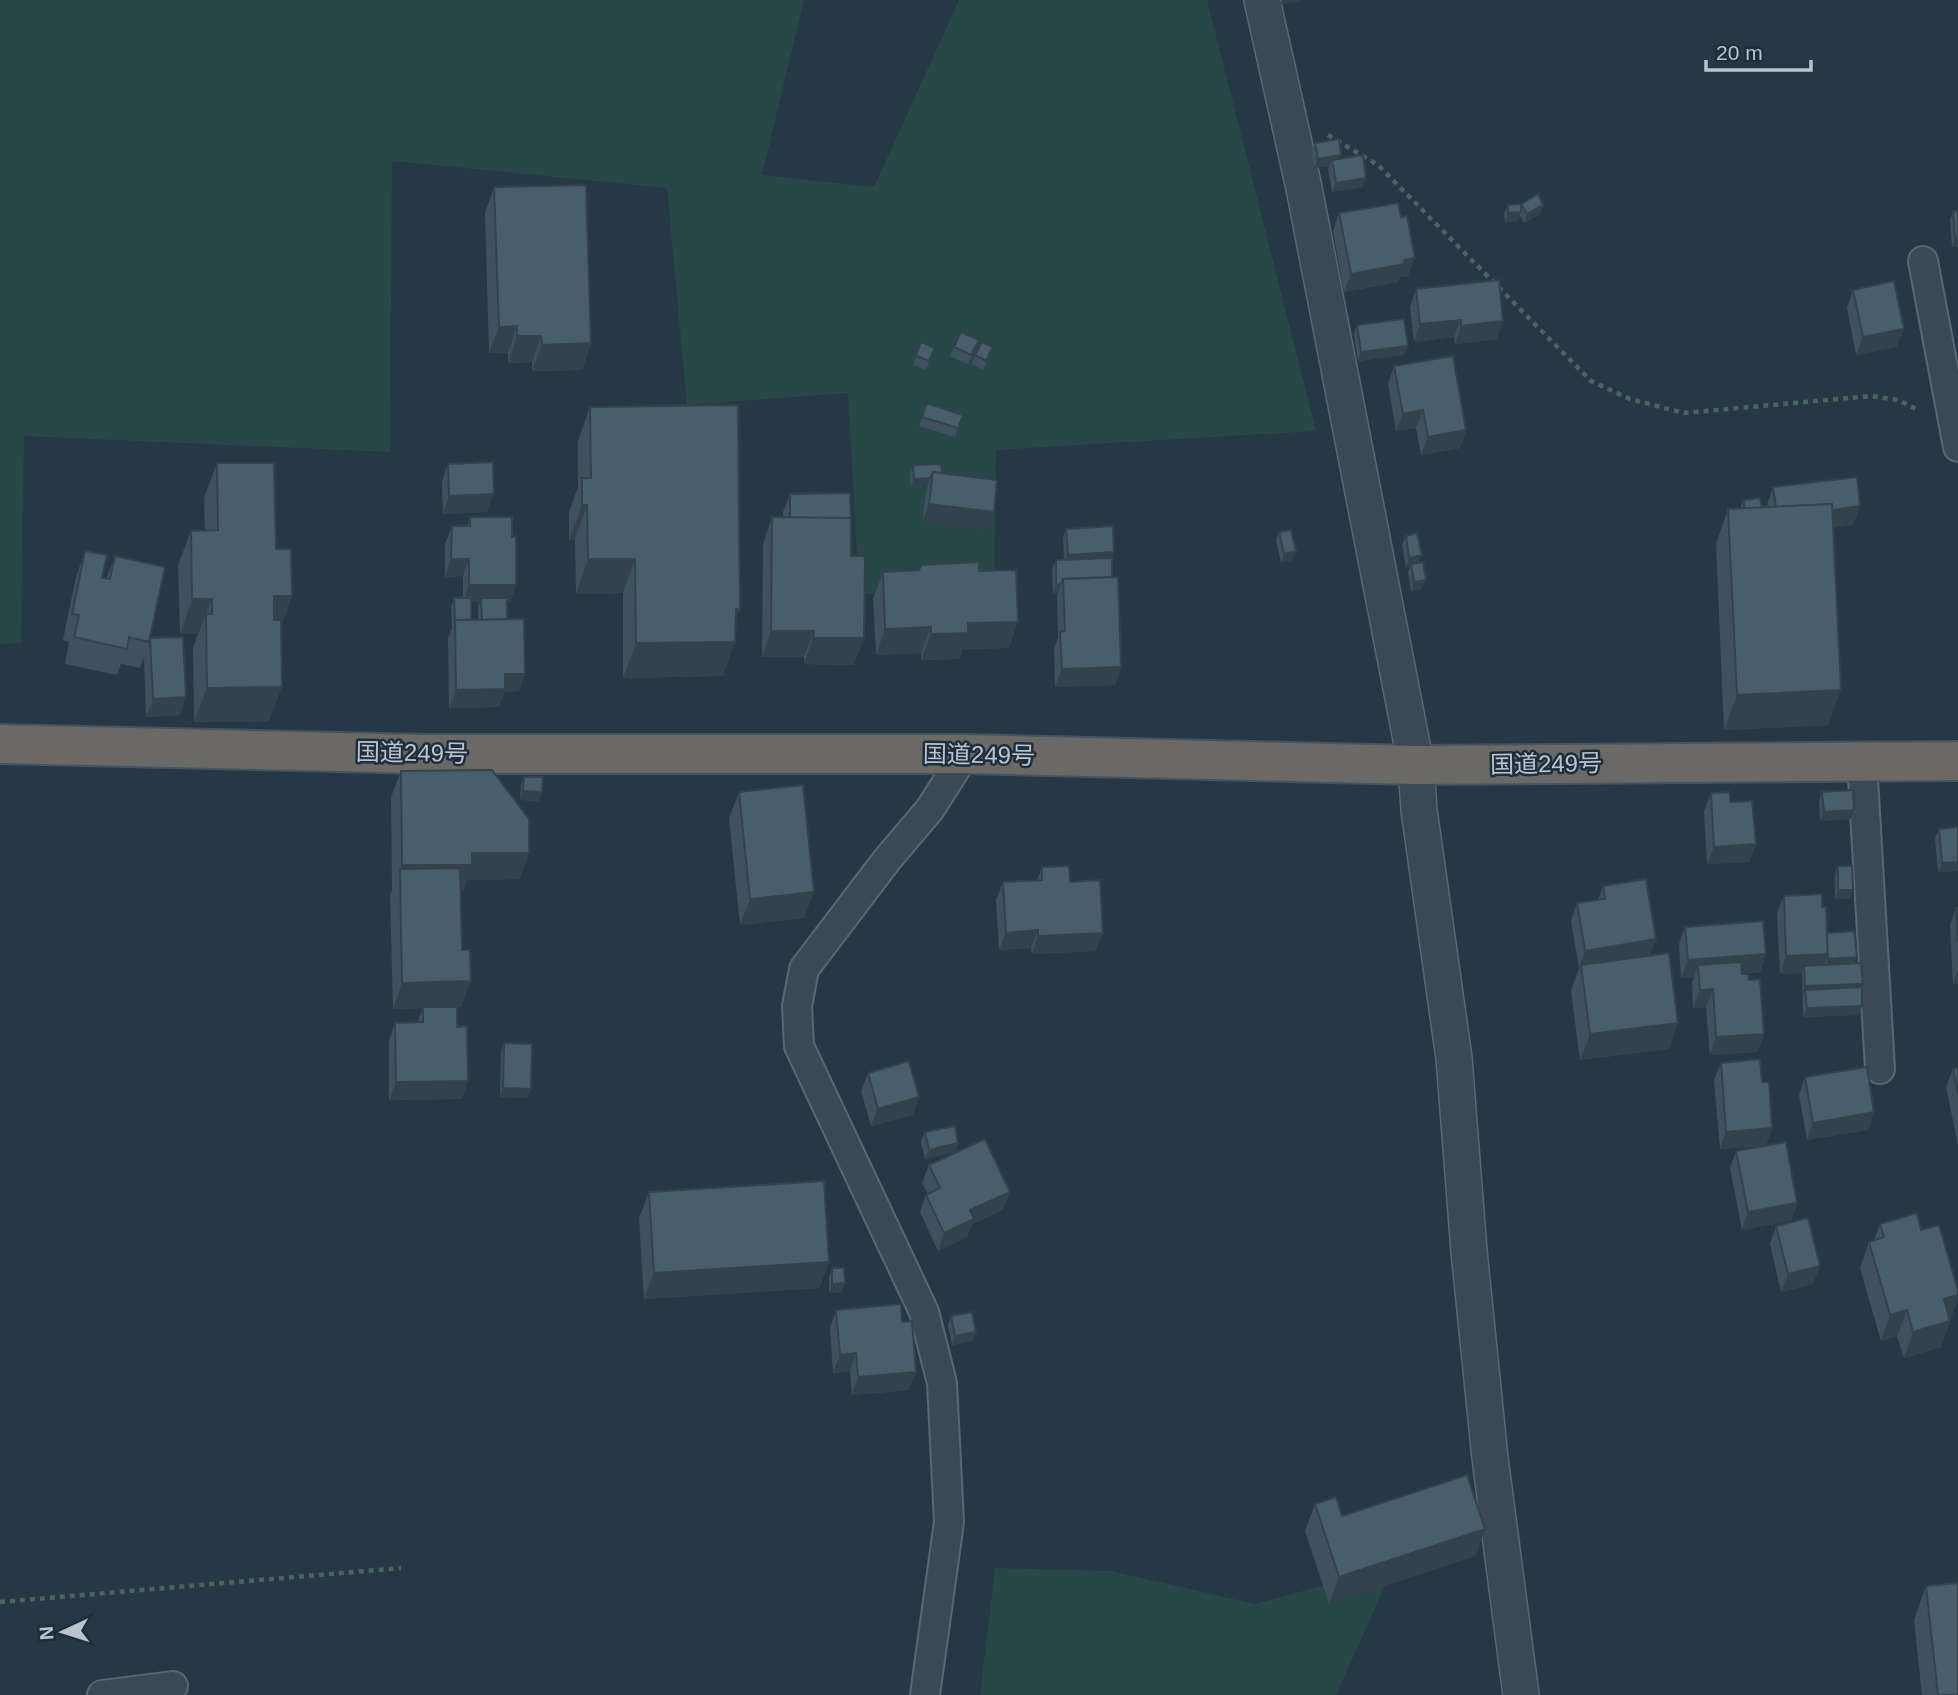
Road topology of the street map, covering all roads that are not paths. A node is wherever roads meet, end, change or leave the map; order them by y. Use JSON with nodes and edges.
{"nodes":[{"id":1,"x":1262,"y":0,"type":"edge"},
{"id":2,"x":1923,"y":261,"type":"dead end"},
{"id":3,"x":1958,"y":447,"type":"edge"},
{"id":4,"x":0,"y":744,"type":"edge"},
{"id":5,"x":965,"y":754,"type":"junction"},
{"id":6,"x":1863,"y":761,"type":"junction"},
{"id":7,"x":1958,"y":761,"type":"edge"},
{"id":8,"x":1416,"y":765,"type":"junction"},
{"id":9,"x":1880,"y":1069,"type":"dead end"},
{"id":10,"x":173,"y":1686,"type":"dead end"},
{"id":11,"x":102,"y":1695,"type":"edge"},
{"id":12,"x":925,"y":1695,"type":"edge"},
{"id":13,"x":1521,"y":1695,"type":"edge"}],
"edges":[{"from":1,"to":8,"type":"street"},
{"from":2,"to":3,"type":"street"},
{"from":4,"to":5,"type":"highway","name":"国道249号"},
{"from":5,"to":8,"type":"highway","name":"国道249号"},
{"from":5,"to":12,"type":"street"},
{"from":6,"to":7,"type":"highway","name":"国道249号"},
{"from":6,"to":8,"type":"highway","name":"国道249号"},
{"from":6,"to":9,"type":"street"},
{"from":8,"to":13,"type":"street"},
{"from":10,"to":11,"type":"street"}]}
